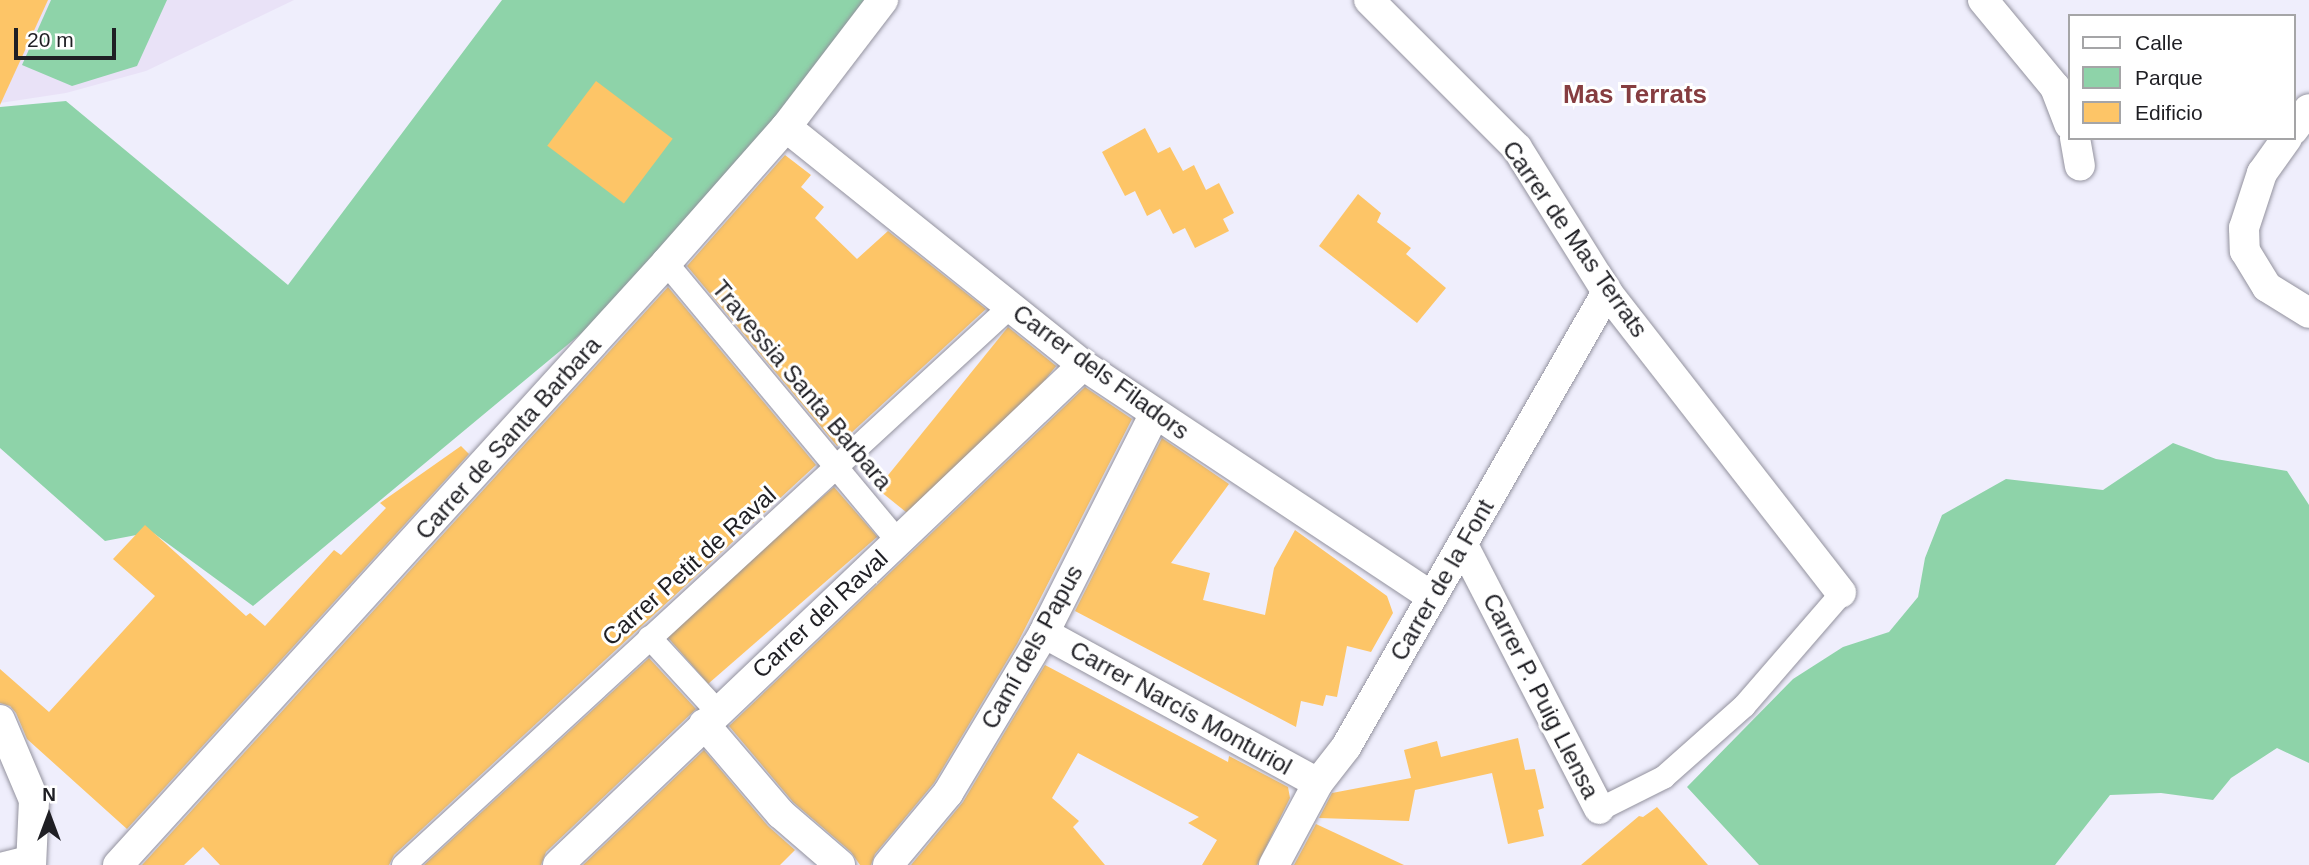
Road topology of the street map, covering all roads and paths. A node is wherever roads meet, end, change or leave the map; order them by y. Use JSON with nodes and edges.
{"nodes":[{"id":1,"x":883,"y":0,"type":"edge"},
{"id":2,"x":1369,"y":0,"type":"edge"},
{"id":3,"x":1983,"y":0,"type":"edge"},
{"id":4,"x":2309,"y":109,"type":"edge"},
{"id":5,"x":2068,"y":121,"type":"edge"},
{"id":6,"x":786,"y":127,"type":"junction"},
{"id":7,"x":2295,"y":127,"type":"edge"},
{"id":8,"x":2286,"y":140,"type":"edge"},
{"id":9,"x":666,"y":263,"type":"junction"},
{"id":10,"x":1607,"y":292,"type":"junction"},
{"id":11,"x":1010,"y":306,"type":"junction"},
{"id":12,"x":2309,"y":313,"type":"edge"},
{"id":13,"x":1083,"y":365,"type":"junction"},
{"id":14,"x":1154,"y":415,"type":"junction"},
{"id":15,"x":838,"y":468,"type":"junction"},
{"id":16,"x":897,"y":540,"type":"junction"},
{"id":17,"x":1463,"y":545,"type":"junction"},
{"id":18,"x":1841,"y":593,"type":"joint"},
{"id":19,"x":1431,"y":596,"type":"junction"},
{"id":20,"x":1044,"y":634,"type":"junction"},
{"id":21,"x":649,"y":637,"type":"junction"},
{"id":22,"x":710,"y":718,"type":"junction"},
{"id":23,"x":0,"y":720,"type":"edge"},
{"id":24,"x":1318,"y":783,"type":"junction"},
{"id":25,"x":1599,"y":809,"type":"joint"},
{"id":26,"x":32,"y":861,"type":"edge"},
{"id":27,"x":0,"y":864,"type":"edge"},
{"id":28,"x":118,"y":865,"type":"edge"},
{"id":29,"x":403,"y":865,"type":"edge"},
{"id":30,"x":558,"y":865,"type":"edge"},
{"id":31,"x":840,"y":865,"type":"edge"},
{"id":32,"x":888,"y":865,"type":"edge"},
{"id":33,"x":1273,"y":865,"type":"edge"}],
"edges":[{"from":1,"to":6,"type":"street","name":"Carrer de Santa Barbara"},
{"from":2,"to":10,"type":"street","name":"Carrer de Mas Terrats"},
{"from":3,"to":5,"type":"street"},
{"from":4,"to":7,"type":"street"},
{"from":6,"to":9,"type":"street","name":"Carrer de Santa Barbara"},
{"from":6,"to":11,"type":"street","name":"Carrer dels Filadors"},
{"from":8,"to":12,"type":"street"},
{"from":9,"to":15,"type":"street","name":"Travessia Santa Barbara"},
{"from":9,"to":28,"type":"street","name":"Carrer de Santa Barbara"},
{"from":10,"to":17,"type":"street","name":"Carrer de la Font"},
{"from":10,"to":18,"type":"street","name":"Carrer de Mas Terrats"},
{"from":11,"to":13,"type":"street","name":"Carrer dels Filadors"},
{"from":11,"to":15,"type":"street","name":"Carrer Petit de Raval"},
{"from":13,"to":14,"type":"street","name":"Carrer dels Filadors"},
{"from":13,"to":16,"type":"street","name":"Carrer del Raval"},
{"from":14,"to":19,"type":"street","name":"Carrer dels Filadors"},
{"from":14,"to":20,"type":"street","name":"Camí dels Papus"},
{"from":15,"to":16,"type":"street","name":"Travessia Santa Barbara"},
{"from":15,"to":21,"type":"street","name":"Carrer Petit de Raval"},
{"from":16,"to":22,"type":"street","name":"Carrer del Raval"},
{"from":17,"to":19,"type":"street","name":"Carrer de la Font"},
{"from":17,"to":25,"type":"street","name":"Carrer P. Puig Llensa"},
{"from":18,"to":25,"type":"street"},
{"from":19,"to":24,"type":"street","name":"Carrer de la Font"},
{"from":20,"to":24,"type":"street","name":"Carrer Narcís Monturiol"},
{"from":20,"to":32,"type":"street","name":"Camí dels Papus"},
{"from":21,"to":22,"type":"street"},
{"from":21,"to":29,"type":"street","name":"Carrer Petit de Raval"},
{"from":22,"to":30,"type":"street","name":"Carrer del Raval"},
{"from":22,"to":31,"type":"street"},
{"from":23,"to":26,"type":"street"},
{"from":24,"to":33,"type":"street","name":"Carrer de la Font"},
{"from":26,"to":27,"type":"street"}]}
